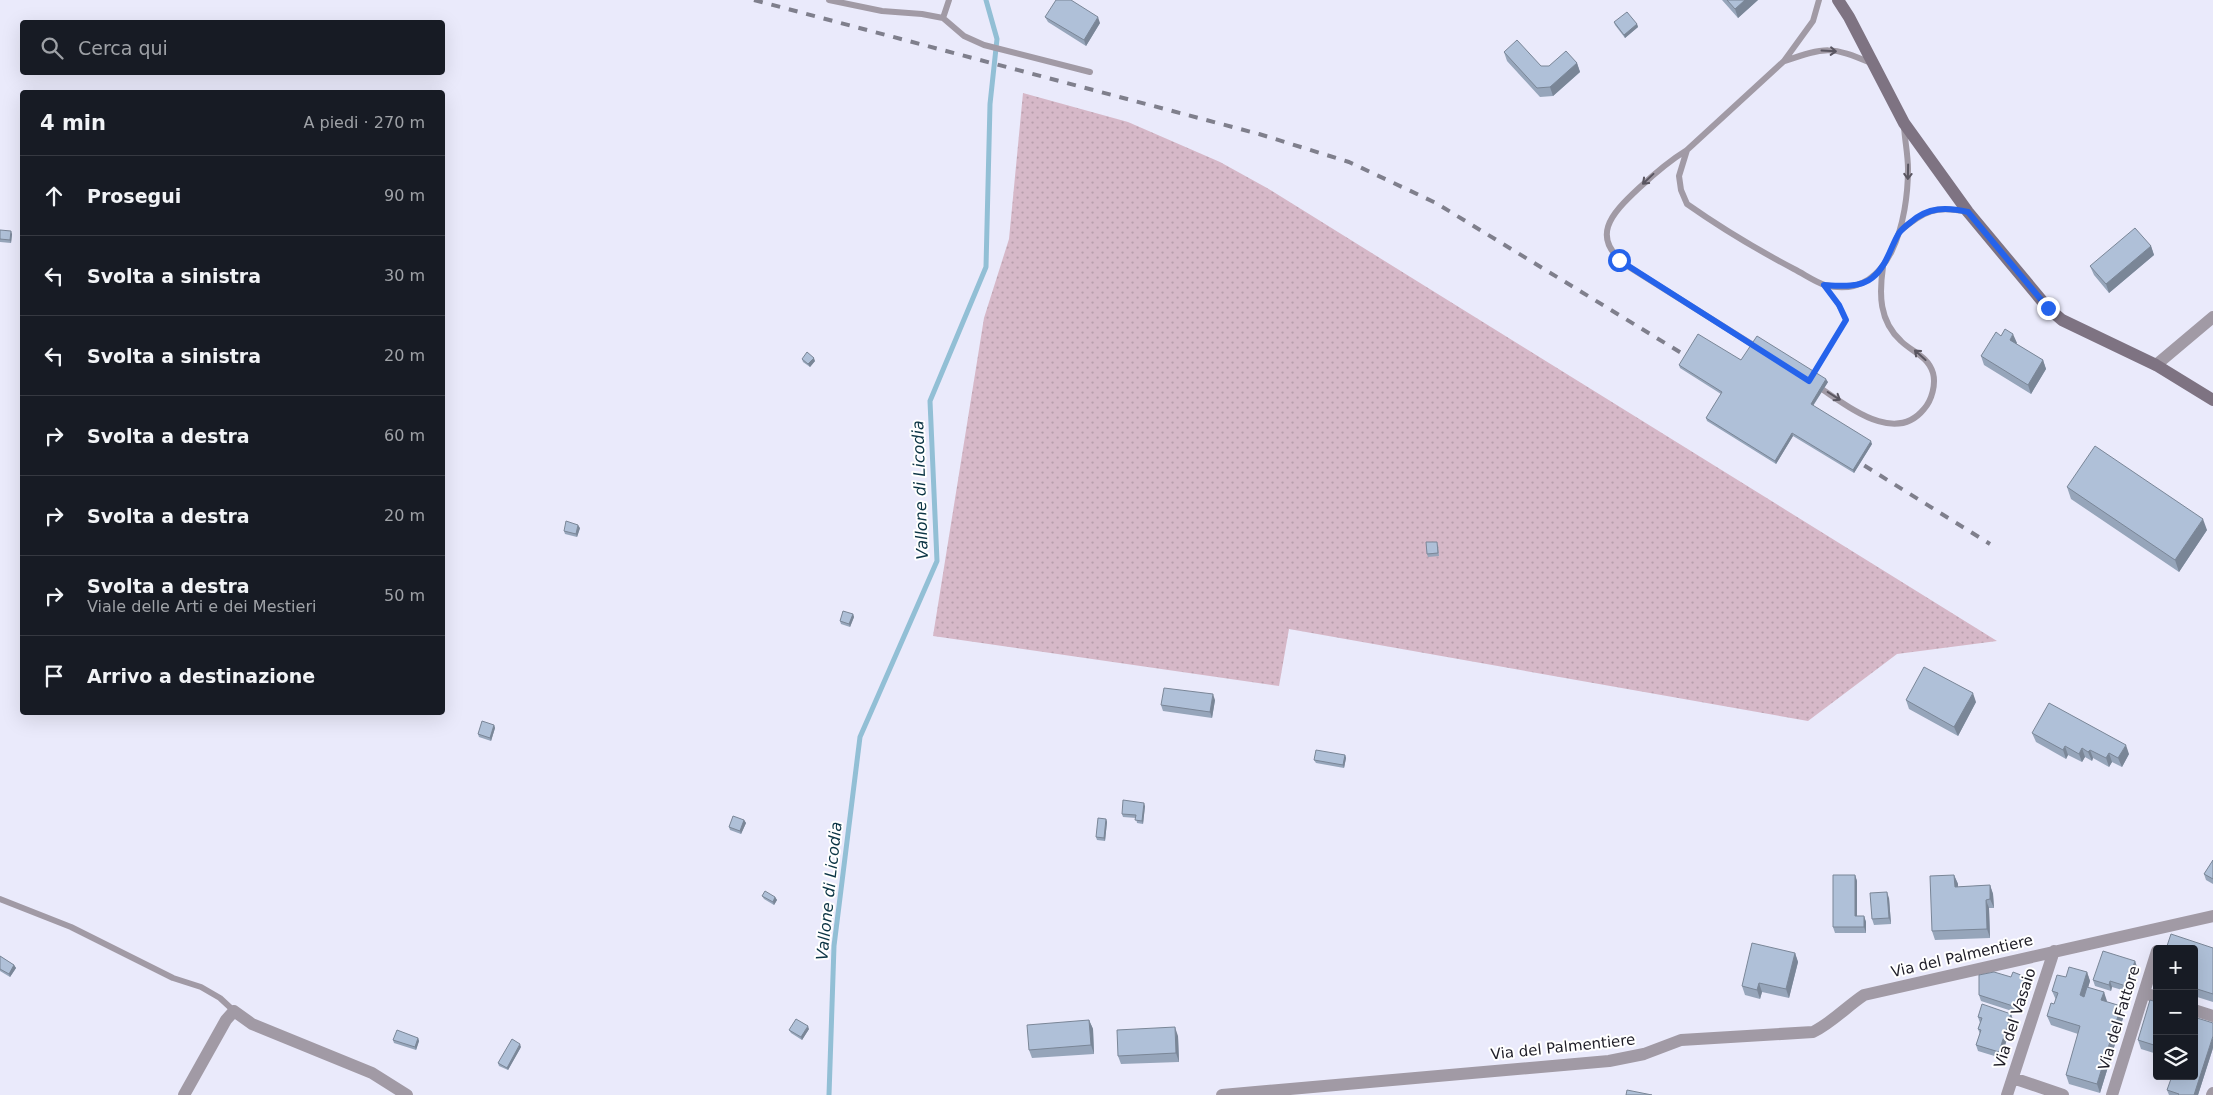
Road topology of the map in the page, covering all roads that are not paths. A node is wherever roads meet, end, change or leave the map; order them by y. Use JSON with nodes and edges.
{"nodes":[{"id":1,"x":829,"y":0,"type":"edge"},
{"id":2,"x":949,"y":0,"type":"edge"},
{"id":3,"x":1819,"y":0,"type":"edge"},
{"id":4,"x":1838,"y":0,"type":"edge"},
{"id":5,"x":943,"y":18,"type":"junction"},
{"id":6,"x":1784,"y":61,"type":"junction"},
{"id":7,"x":1874,"y":64,"type":"junction"},
{"id":8,"x":1090,"y":72,"type":"dead end"},
{"id":9,"x":1904,"y":123,"type":"junction"},
{"id":10,"x":1687,"y":150,"type":"junction"},
{"id":11,"x":1968,"y":212,"type":"junction"},
{"id":12,"x":1900,"y":231,"type":"junction"},
{"id":13,"x":1883,"y":267,"type":"junction"},
{"id":14,"x":2213,"y":317,"type":"edge"},
{"id":15,"x":1768,"y":355,"type":"edge"},
{"id":16,"x":2156,"y":365,"type":"junction"},
{"id":17,"x":1809,"y":381,"type":"edge"},
{"id":18,"x":2213,"y":400,"type":"edge"},
{"id":19,"x":0,"y":899,"type":"edge"},
{"id":20,"x":2213,"y":916,"type":"edge"},
{"id":21,"x":2164,"y":927,"type":"junction"},
{"id":22,"x":2159,"y":945,"type":"edge"},
{"id":23,"x":2054,"y":952,"type":"junction"},
{"id":24,"x":2153,"y":963,"type":"edge"},
{"id":25,"x":2144,"y":993,"type":"junction"},
{"id":26,"x":2153,"y":996,"type":"edge"},
{"id":27,"x":234,"y":1011,"type":"junction"},
{"id":28,"x":2198,"y":1011,"type":"edge"},
{"id":29,"x":2213,"y":1016,"type":"edge"},
{"id":30,"x":2013,"y":1078,"type":"junction"},
{"id":31,"x":184,"y":1095,"type":"edge"},
{"id":32,"x":406,"y":1095,"type":"edge"},
{"id":33,"x":1222,"y":1095,"type":"edge"},
{"id":34,"x":2007,"y":1095,"type":"edge"},
{"id":35,"x":2063,"y":1095,"type":"edge"},
{"id":36,"x":2112,"y":1095,"type":"edge"}],
"edges":[{"from":1,"to":5,"type":"lane"},
{"from":2,"to":5,"type":"lane"},
{"from":3,"to":6,"type":"lane"},
{"from":4,"to":7,"type":"street"},
{"from":5,"to":8,"type":"lane"},
{"from":6,"to":7,"type":"lane","one_way":true},
{"from":6,"to":10,"type":"lane"},
{"from":7,"to":9,"type":"street"},
{"from":9,"to":11,"type":"street"},
{"from":9,"to":12,"type":"lane","one_way":true},
{"from":10,"to":13,"type":"lane"},
{"from":10,"to":15,"type":"lane","one_way":true},
{"from":11,"to":12,"type":"lane"},
{"from":11,"to":16,"type":"street"},
{"from":12,"to":13,"type":"lane"},
{"from":17,"to":13,"type":"lane","one_way":true},
{"from":14,"to":16,"type":"street"},
{"from":16,"to":18,"type":"street"},
{"from":19,"to":27,"type":"lane"},
{"from":20,"to":21,"type":"street","name":"Via del Palmentiere"},
{"from":21,"to":22,"type":"street","name":"Via del Fattore"},
{"from":21,"to":23,"type":"street","name":"Via del Palmentiere"},
{"from":23,"to":30,"type":"street","name":"Via del Vasaio"},
{"from":23,"to":33,"type":"street","name":"Via del Palmentiere"},
{"from":24,"to":25,"type":"street","name":"Via del Fattore"},
{"from":25,"to":26,"type":"street"},
{"from":25,"to":36,"type":"street","name":"Via del Fattore"},
{"from":27,"to":31,"type":"street"},
{"from":27,"to":32,"type":"street"},
{"from":28,"to":29,"type":"street"},
{"from":30,"to":34,"type":"street","name":"Via del Vasaio"},
{"from":30,"to":35,"type":"street"}]}
